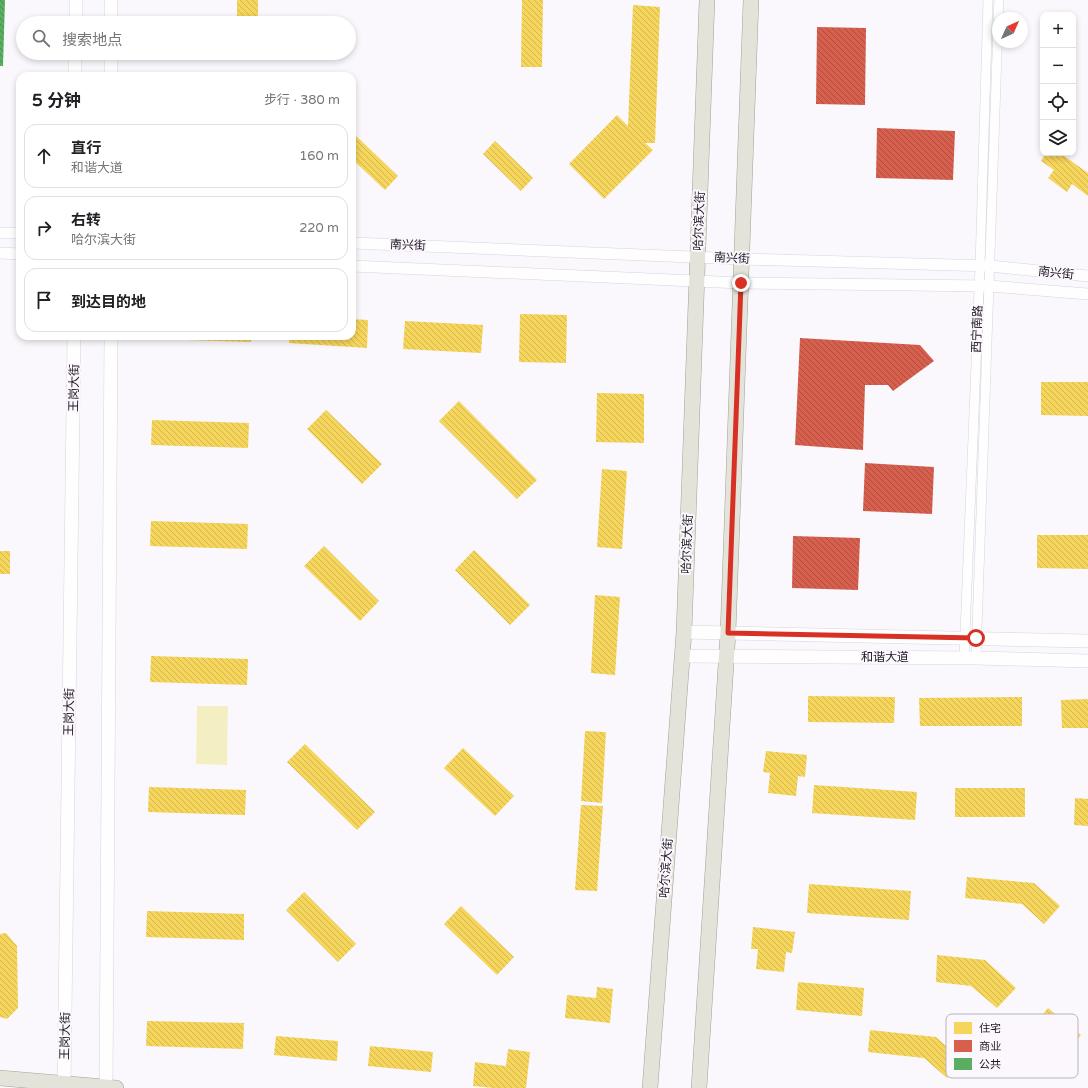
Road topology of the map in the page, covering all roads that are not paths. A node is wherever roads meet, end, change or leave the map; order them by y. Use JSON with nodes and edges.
{"nodes":[{"id":1,"x":76,"y":0,"type":"edge"},
{"id":2,"x":111,"y":0,"type":"edge"},
{"id":3,"x":707,"y":0,"type":"edge"},
{"id":4,"x":751,"y":0,"type":"edge"},
{"id":5,"x":988,"y":0,"type":"edge"},
{"id":6,"x":999,"y":0,"type":"edge"},
{"id":7,"x":998,"y":12,"type":"edge"},
{"id":8,"x":76,"y":16,"type":"edge"},
{"id":9,"x":111,"y":16,"type":"edge"},
{"id":10,"x":997,"y":48,"type":"edge"},
{"id":11,"x":75,"y":60,"type":"edge"},
{"id":12,"x":111,"y":60,"type":"edge"},
{"id":13,"x":75,"y":72,"type":"edge"},
{"id":14,"x":111,"y":72,"type":"edge"},
{"id":15,"x":0,"y":233,"type":"edge"},
{"id":16,"x":16,"y":233,"type":"edge"},
{"id":17,"x":356,"y":243,"type":"edge"},
{"id":18,"x":0,"y":253,"type":"edge"},
{"id":19,"x":16,"y":254,"type":"edge"},
{"id":20,"x":698,"y":257,"type":"junction"},
{"id":21,"x":741,"y":259,"type":"junction"},
{"id":22,"x":356,"y":266,"type":"edge"},
{"id":23,"x":985,"y":266,"type":"junction"},
{"id":24,"x":1088,"y":276,"type":"edge"},
{"id":25,"x":696,"y":281,"type":"junction"},
{"id":26,"x":741,"y":283,"type":"junction"},
{"id":27,"x":984,"y":286,"type":"junction"},
{"id":28,"x":1088,"y":294,"type":"edge"},
{"id":29,"x":74,"y":340,"type":"edge"},
{"id":30,"x":111,"y":340,"type":"edge"},
{"id":31,"x":684,"y":632,"type":"junction"},
{"id":32,"x":728,"y":633,"type":"junction"},
{"id":33,"x":971,"y":638,"type":"junction"},
{"id":34,"x":1088,"y":641,"type":"edge"},
{"id":35,"x":682,"y":656,"type":"junction"},
{"id":36,"x":727,"y":656,"type":"junction"},
{"id":37,"x":970,"y":658,"type":"junction"},
{"id":38,"x":1088,"y":661,"type":"edge"},
{"id":39,"x":0,"y":1078,"type":"edge"},
{"id":40,"x":64,"y":1086,"type":"edge"},
{"id":41,"x":109,"y":1088,"type":"edge"},
{"id":42,"x":650,"y":1088,"type":"edge"},
{"id":43,"x":699,"y":1088,"type":"edge"}],
"edges":[{"from":1,"to":8,"type":"main road"},
{"from":2,"to":9,"type":"main road"},
{"from":3,"to":20,"type":"main road","name":"哈尔滨大街"},
{"from":4,"to":21,"type":"main road"},
{"from":5,"to":23,"type":"street","name":"西宁南路"},
{"from":6,"to":7,"type":"street"},
{"from":10,"to":23,"type":"street","name":"西宁南路"},
{"from":11,"to":13,"type":"main road"},
{"from":12,"to":14,"type":"main road"},
{"from":15,"to":16,"type":"street"},
{"from":17,"to":20,"type":"street","name":"南兴街"},
{"from":18,"to":19,"type":"street"},
{"from":20,"to":21,"type":"street","name":"南兴街"},
{"from":20,"to":25,"type":"main road","name":"哈尔滨大街"},
{"from":21,"to":23,"type":"street","name":"南兴街"},
{"from":21,"to":26,"type":"main road"},
{"from":22,"to":25,"type":"street","name":"南兴街"},
{"from":23,"to":24,"type":"street","name":"南兴街"},
{"from":23,"to":27,"type":"street","name":"西宁南路"},
{"from":25,"to":26,"type":"street","name":"南兴街"},
{"from":25,"to":31,"type":"main road","name":"哈尔滨大街"},
{"from":26,"to":27,"type":"street","name":"南兴街"},
{"from":26,"to":32,"type":"main road"},
{"from":27,"to":28,"type":"street","name":"南兴街"},
{"from":27,"to":33,"type":"street","name":"西宁南路"},
{"from":29,"to":40,"type":"main road","name":"王岗大街"},
{"from":30,"to":41,"type":"main road"},
{"from":31,"to":32,"type":"main road","name":"和谐大道"},
{"from":31,"to":35,"type":"main road","name":"哈尔滨大街"},
{"from":32,"to":33,"type":"main road","name":"和谐大道"},
{"from":32,"to":36,"type":"main road"},
{"from":33,"to":34,"type":"main road","name":"和谐大道"},
{"from":33,"to":37,"type":"street","name":"西宁南路"},
{"from":35,"to":36,"type":"main road","name":"和谐大道"},
{"from":35,"to":42,"type":"main road","name":"哈尔滨大街"},
{"from":36,"to":37,"type":"main road","name":"和谐大道"},
{"from":36,"to":43,"type":"main road"},
{"from":37,"to":38,"type":"main road","name":"和谐大道"},
{"from":39,"to":40,"type":"main road"},
{"from":40,"to":41,"type":"main road"}]}
